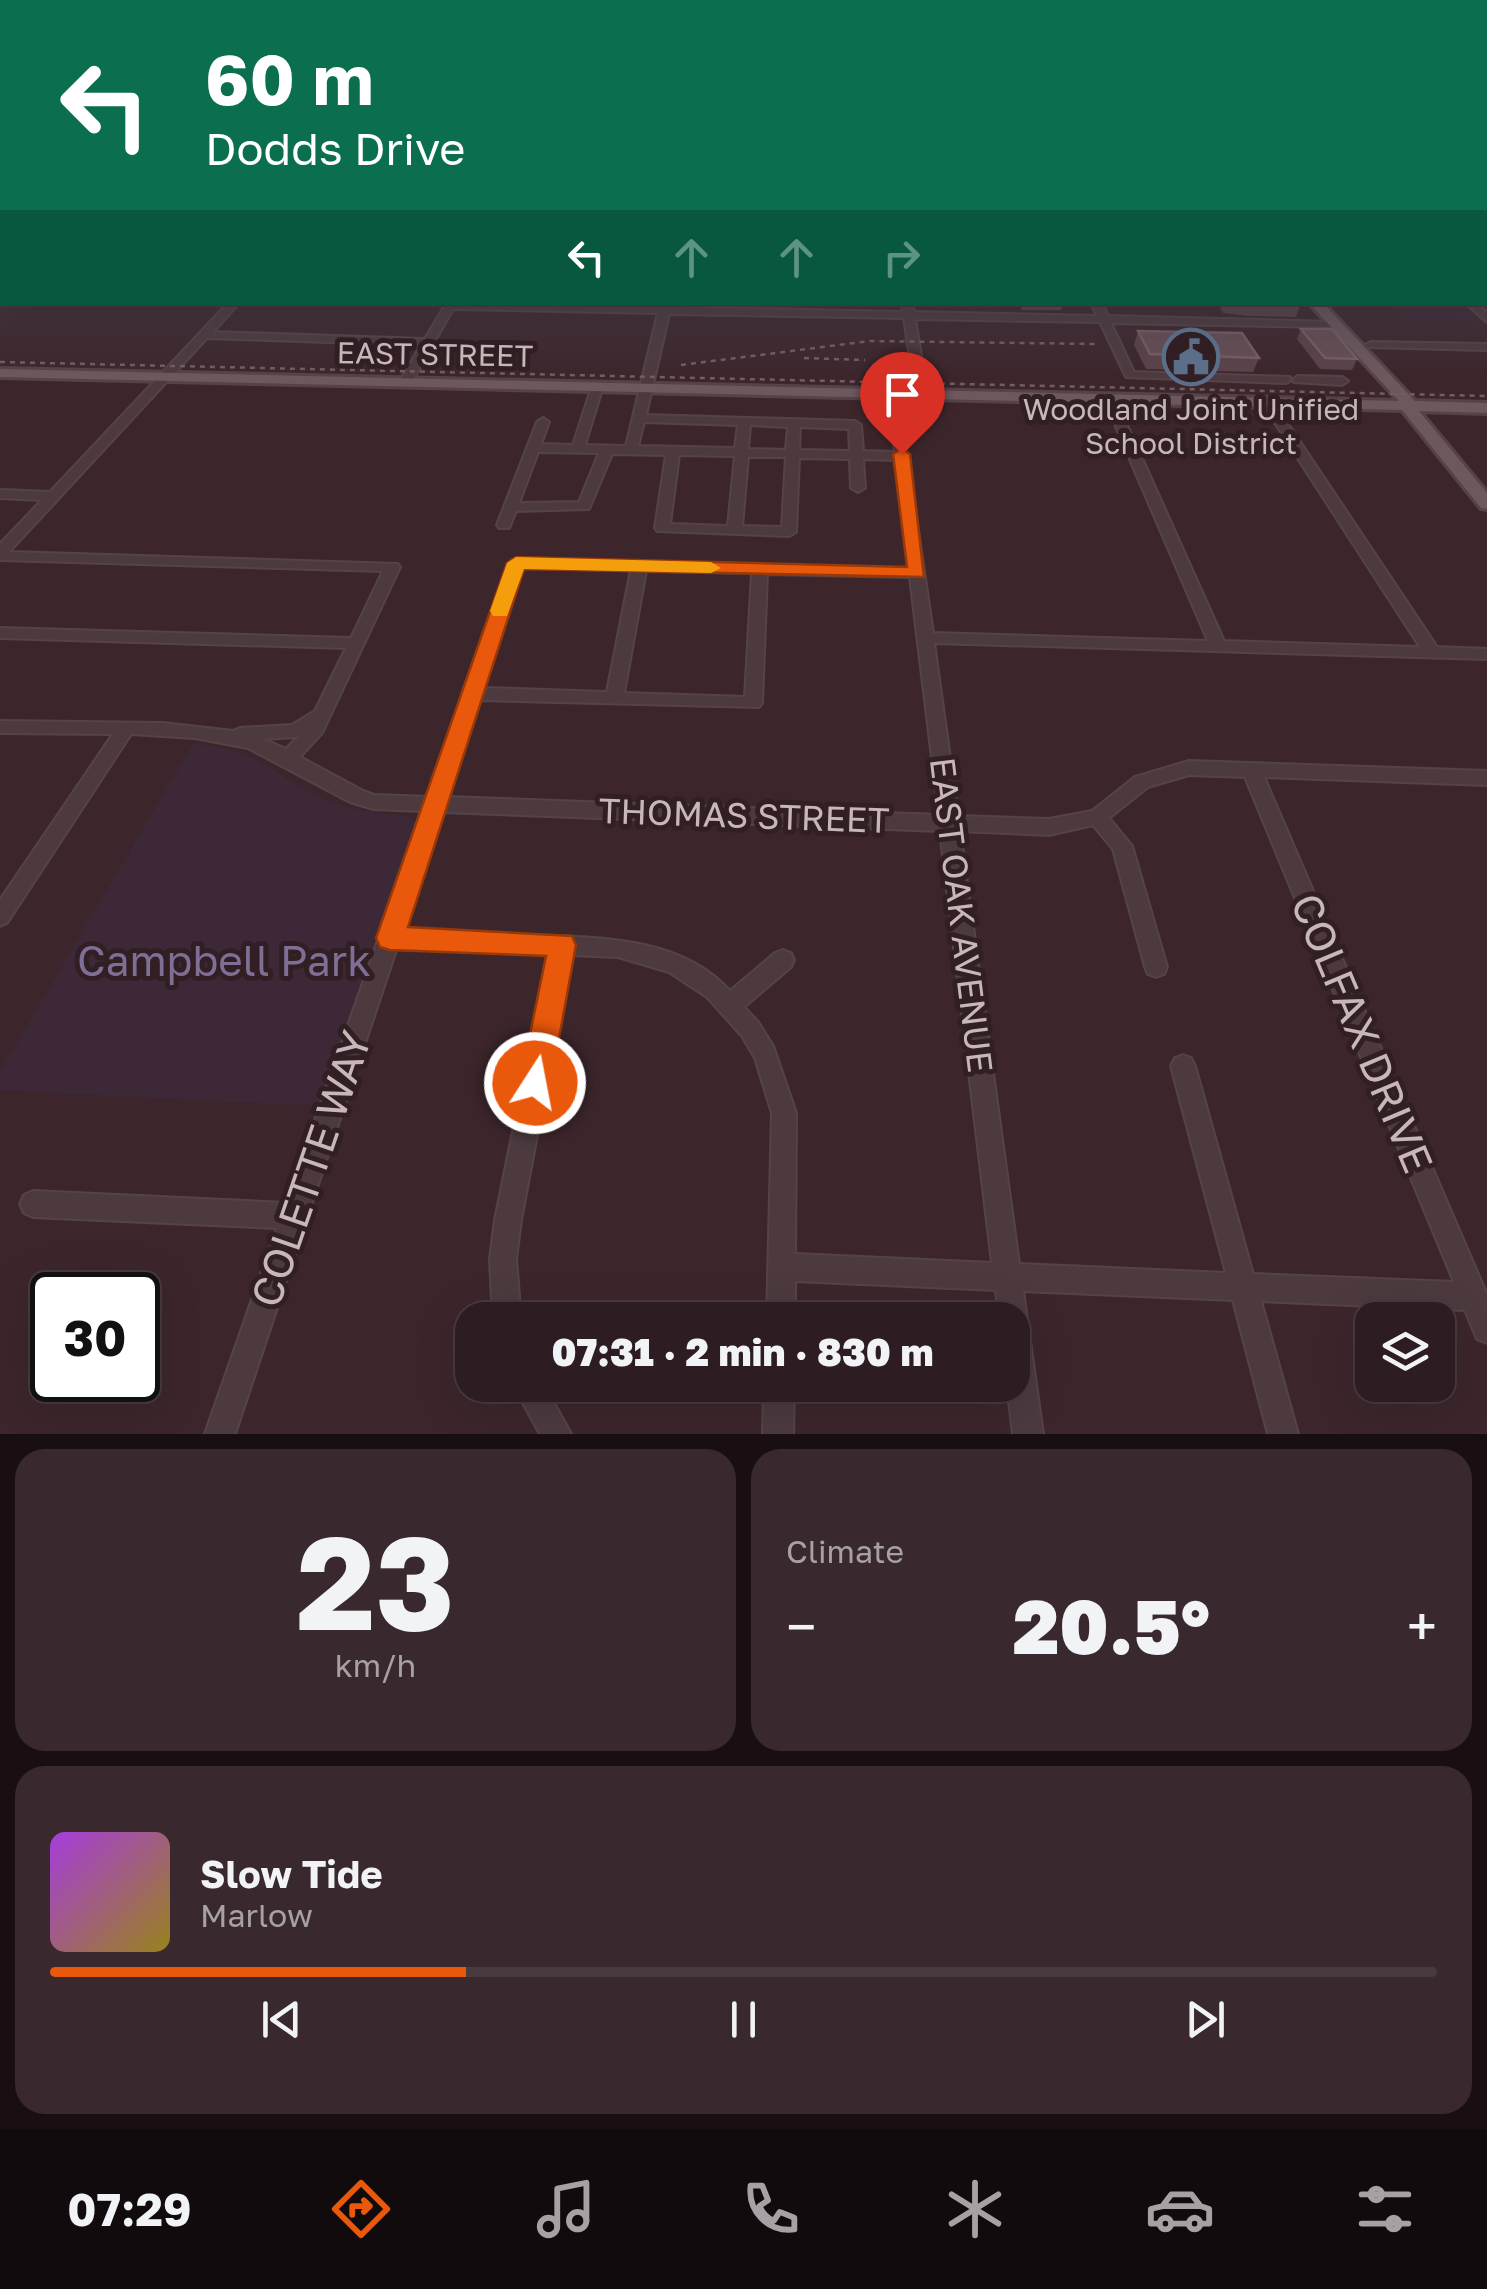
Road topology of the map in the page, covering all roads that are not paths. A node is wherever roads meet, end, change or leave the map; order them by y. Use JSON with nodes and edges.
{"nodes":[{"id":1,"x":232,"y":305,"type":"edge"},
{"id":2,"x":450,"y":305,"type":"edge"},
{"id":3,"x":558,"y":305,"type":"edge"},
{"id":4,"x":1098,"y":305,"type":"edge"},
{"id":5,"x":1316,"y":305,"type":"edge"},
{"id":6,"x":665,"y":306,"type":"edge"},
{"id":7,"x":908,"y":309,"type":"edge"},
{"id":8,"x":1105,"y":319,"type":"junction"},
{"id":9,"x":1331,"y":323,"type":"junction"},
{"id":10,"x":204,"y":335,"type":"junction"},
{"id":11,"x":429,"y":342,"type":"junction"},
{"id":12,"x":1360,"y":345,"type":"junction"},
{"id":13,"x":1487,"y":346,"type":"edge"},
{"id":14,"x":0,"y":373,"type":"edge"},
{"id":15,"x":166,"y":376,"type":"junction"},
{"id":16,"x":1342,"y":381,"type":"dead end"},
{"id":17,"x":405,"y":383,"type":"junction"},
{"id":18,"x":597,"y":386,"type":"junction"},
{"id":19,"x":646,"y":387,"type":"junction"},
{"id":20,"x":922,"y":392,"type":"junction"},
{"id":21,"x":869,"y":393,"type":"junction"},
{"id":22,"x":947,"y":395,"type":"junction"},
{"id":23,"x":894,"y":396,"type":"junction"},
{"id":24,"x":1110,"y":399,"type":"junction"},
{"id":25,"x":1268,"y":403,"type":"junction"},
{"id":26,"x":1406,"y":406,"type":"junction"},
{"id":27,"x":1487,"y":408,"type":"edge"},
{"id":28,"x":638,"y":418,"type":"junction"},
{"id":29,"x":543,"y":422,"type":"dead end"},
{"id":30,"x":744,"y":422,"type":"junction"},
{"id":31,"x":794,"y":424,"type":"junction"},
{"id":32,"x":534,"y":448,"type":"junction"},
{"id":33,"x":578,"y":448,"type":"junction"},
{"id":34,"x":606,"y":449,"type":"junction"},
{"id":35,"x":631,"y":450,"type":"junction"},
{"id":36,"x":673,"y":451,"type":"junction"},
{"id":37,"x":742,"y":453,"type":"junction"},
{"id":38,"x":792,"y":454,"type":"junction"},
{"id":39,"x":856,"y":454,"type":"junction"},
{"id":40,"x":902,"y":456,"type":"junction"},
{"id":41,"x":858,"y":488,"type":"dead end"},
{"id":42,"x":0,"y":494,"type":"edge"},
{"id":43,"x":55,"y":496,"type":"junction"},
{"id":44,"x":1487,"y":504,"type":"edge"},
{"id":45,"x":511,"y":507,"type":"junction"},
{"id":46,"x":504,"y":525,"type":"dead end"},
{"id":47,"x":734,"y":531,"type":"junction"},
{"id":48,"x":0,"y":554,"type":"edge"},
{"id":49,"x":639,"y":566,"type":"junction"},
{"id":50,"x":760,"y":569,"type":"junction"},
{"id":51,"x":917,"y":573,"type":"junction"},
{"id":52,"x":0,"y":633,"type":"edge"},
{"id":53,"x":926,"y":638,"type":"junction"},
{"id":54,"x":356,"y":644,"type":"junction"},
{"id":55,"x":1218,"y":646,"type":"junction"},
{"id":56,"x":1432,"y":652,"type":"junction"},
{"id":57,"x":1487,"y":654,"type":"edge"},
{"id":58,"x":472,"y":694,"type":"junction"},
{"id":59,"x":614,"y":698,"type":"junction"},
{"id":60,"x":324,"y":712,"type":"junction"},
{"id":61,"x":0,"y":728,"type":"edge"},
{"id":62,"x":124,"y":731,"type":"junction"},
{"id":63,"x":219,"y":735,"type":"junction"},
{"id":64,"x":289,"y":757,"type":"junction"},
{"id":65,"x":1251,"y":769,"type":"junction"},
{"id":66,"x":1487,"y":778,"type":"edge"},
{"id":67,"x":435,"y":805,"type":"junction"},
{"id":68,"x":1098,"y":817,"type":"junction"},
{"id":69,"x":950,"y":824,"type":"junction"},
{"id":70,"x":0,"y":917,"type":"edge"},
{"id":71,"x":390,"y":938,"type":"junction"},
{"id":72,"x":562,"y":945,"type":"junction"},
{"id":73,"x":783,"y":960,"type":"dead end"},
{"id":74,"x":1156,"y":968,"type":"dead end"},
{"id":75,"x":730,"y":1005,"type":"junction"},
{"id":76,"x":1183,"y":1066,"type":"dead end"},
{"id":77,"x":33,"y":1204,"type":"dead end"},
{"id":78,"x":295,"y":1216,"type":"junction"},
{"id":79,"x":782,"y":1267,"type":"junction"},
{"id":80,"x":1008,"y":1274,"type":"junction"},
{"id":81,"x":1243,"y":1286,"type":"junction"},
{"id":82,"x":1474,"y":1297,"type":"junction"},
{"id":83,"x":505,"y":1302,"type":"edge"},
{"id":84,"x":781,"y":1302,"type":"edge"},
{"id":85,"x":1487,"y":1329,"type":"edge"},
{"id":86,"x":535,"y":1402,"type":"edge"},
{"id":87,"x":779,"y":1402,"type":"edge"},
{"id":88,"x":546,"y":1430,"type":"edge"},
{"id":89,"x":220,"y":1434,"type":"edge"},
{"id":90,"x":778,"y":1434,"type":"edge"},
{"id":91,"x":1028,"y":1434,"type":"edge"},
{"id":92,"x":1284,"y":1434,"type":"edge"}],
"edges":[{"from":1,"to":10,"type":"street"},
{"from":2,"to":11,"type":"street"},
{"from":3,"to":6,"type":"street"},
{"from":4,"to":8,"type":"street"},
{"from":5,"to":9,"type":"main road"},
{"from":6,"to":7,"type":"street"},
{"from":6,"to":19,"type":"street"},
{"from":7,"to":8,"type":"street"},
{"from":7,"to":20,"type":"street"},
{"from":8,"to":9,"type":"street"},
{"from":8,"to":16,"type":"street"},
{"from":9,"to":12,"type":"main road"},
{"from":9,"to":26,"type":"main road"},
{"from":10,"to":11,"type":"street"},
{"from":10,"to":15,"type":"street"},
{"from":11,"to":17,"type":"street"},
{"from":12,"to":13,"type":"street"},
{"from":12,"to":26,"type":"main road"},
{"from":14,"to":15,"type":"main road","name":"EAST STREET"},
{"from":15,"to":17,"type":"main road","name":"EAST STREET"},
{"from":15,"to":43,"type":"street"},
{"from":17,"to":18,"type":"main road","name":"EAST STREET"},
{"from":18,"to":19,"type":"main road","name":"EAST STREET"},
{"from":18,"to":33,"type":"street"},
{"from":19,"to":21,"type":"main road","name":"EAST STREET"},
{"from":19,"to":28,"type":"street"},
{"from":20,"to":21,"type":"main road","name":"EAST STREET"},
{"from":20,"to":22,"type":"main road","name":"EAST STREET"},
{"from":21,"to":23,"type":"main road","name":"EAST STREET"},
{"from":22,"to":23,"type":"main road","name":"EAST STREET"},
{"from":22,"to":24,"type":"main road","name":"EAST STREET"},
{"from":23,"to":40,"type":"street","name":"EAST OAK AVENUE"},
{"from":24,"to":25,"type":"main road","name":"EAST STREET"},
{"from":24,"to":55,"type":"street"},
{"from":25,"to":26,"type":"main road","name":"EAST STREET"},
{"from":25,"to":56,"type":"street"},
{"from":26,"to":27,"type":"main road","name":"EAST STREET"},
{"from":26,"to":44,"type":"main road"},
{"from":28,"to":30,"type":"street"},
{"from":28,"to":35,"type":"street"},
{"from":29,"to":32,"type":"street"},
{"from":30,"to":31,"type":"street"},
{"from":30,"to":37,"type":"street"},
{"from":31,"to":38,"type":"street"},
{"from":31,"to":39,"type":"street"},
{"from":32,"to":33,"type":"street"},
{"from":32,"to":45,"type":"street"},
{"from":33,"to":34,"type":"street"},
{"from":34,"to":35,"type":"street"},
{"from":34,"to":45,"type":"street"},
{"from":35,"to":36,"type":"street"},
{"from":36,"to":37,"type":"street"},
{"from":36,"to":47,"type":"street"},
{"from":37,"to":38,"type":"street"},
{"from":37,"to":47,"type":"street"},
{"from":38,"to":39,"type":"street"},
{"from":38,"to":47,"type":"street"},
{"from":39,"to":40,"type":"street"},
{"from":39,"to":41,"type":"street"},
{"from":40,"to":51,"type":"street","name":"EAST OAK AVENUE"},
{"from":42,"to":43,"type":"street"},
{"from":43,"to":48,"type":"street"},
{"from":45,"to":46,"type":"street"},
{"from":48,"to":54,"type":"street"},
{"from":49,"to":50,"type":"street"},
{"from":49,"to":58,"type":"street","name":"COLETTE WAY"},
{"from":49,"to":59,"type":"street"},
{"from":50,"to":51,"type":"street"},
{"from":50,"to":59,"type":"street"},
{"from":51,"to":53,"type":"street","name":"EAST OAK AVENUE"},
{"from":52,"to":54,"type":"street"},
{"from":53,"to":55,"type":"street"},
{"from":53,"to":69,"type":"street","name":"EAST OAK AVENUE"},
{"from":54,"to":60,"type":"street"},
{"from":55,"to":56,"type":"street"},
{"from":56,"to":57,"type":"street"},
{"from":58,"to":59,"type":"street"},
{"from":58,"to":67,"type":"street","name":"COLETTE WAY"},
{"from":60,"to":63,"type":"street"},
{"from":60,"to":64,"type":"street"},
{"from":61,"to":62,"type":"street","name":"THOMAS STREET"},
{"from":62,"to":63,"type":"street","name":"THOMAS STREET"},
{"from":62,"to":70,"type":"street"},
{"from":63,"to":64,"type":"street","name":"THOMAS STREET"},
{"from":64,"to":67,"type":"street","name":"THOMAS STREET"},
{"from":65,"to":66,"type":"street","name":"THOMAS STREET"},
{"from":65,"to":68,"type":"street","name":"THOMAS STREET"},
{"from":65,"to":82,"type":"street","name":"COLFAX DRIVE"},
{"from":67,"to":69,"type":"street","name":"THOMAS STREET"},
{"from":67,"to":71,"type":"street","name":"COLETTE WAY"},
{"from":68,"to":69,"type":"street","name":"THOMAS STREET"},
{"from":68,"to":74,"type":"street"},
{"from":69,"to":80,"type":"street","name":"EAST OAK AVENUE"},
{"from":71,"to":72,"type":"street"},
{"from":71,"to":78,"type":"street","name":"COLETTE WAY"},
{"from":72,"to":75,"type":"street"},
{"from":72,"to":83,"type":"street"},
{"from":73,"to":75,"type":"street"},
{"from":75,"to":79,"type":"street"},
{"from":76,"to":81,"type":"street"},
{"from":77,"to":78,"type":"street"},
{"from":78,"to":89,"type":"street","name":"COLETTE WAY"},
{"from":79,"to":80,"type":"street"},
{"from":79,"to":84,"type":"street"},
{"from":80,"to":81,"type":"street"},
{"from":80,"to":91,"type":"street","name":"EAST OAK AVENUE"},
{"from":81,"to":82,"type":"street"},
{"from":81,"to":92,"type":"street"},
{"from":82,"to":85,"type":"street","name":"COLFAX DRIVE"},
{"from":86,"to":88,"type":"street"},
{"from":87,"to":90,"type":"street"}]}
